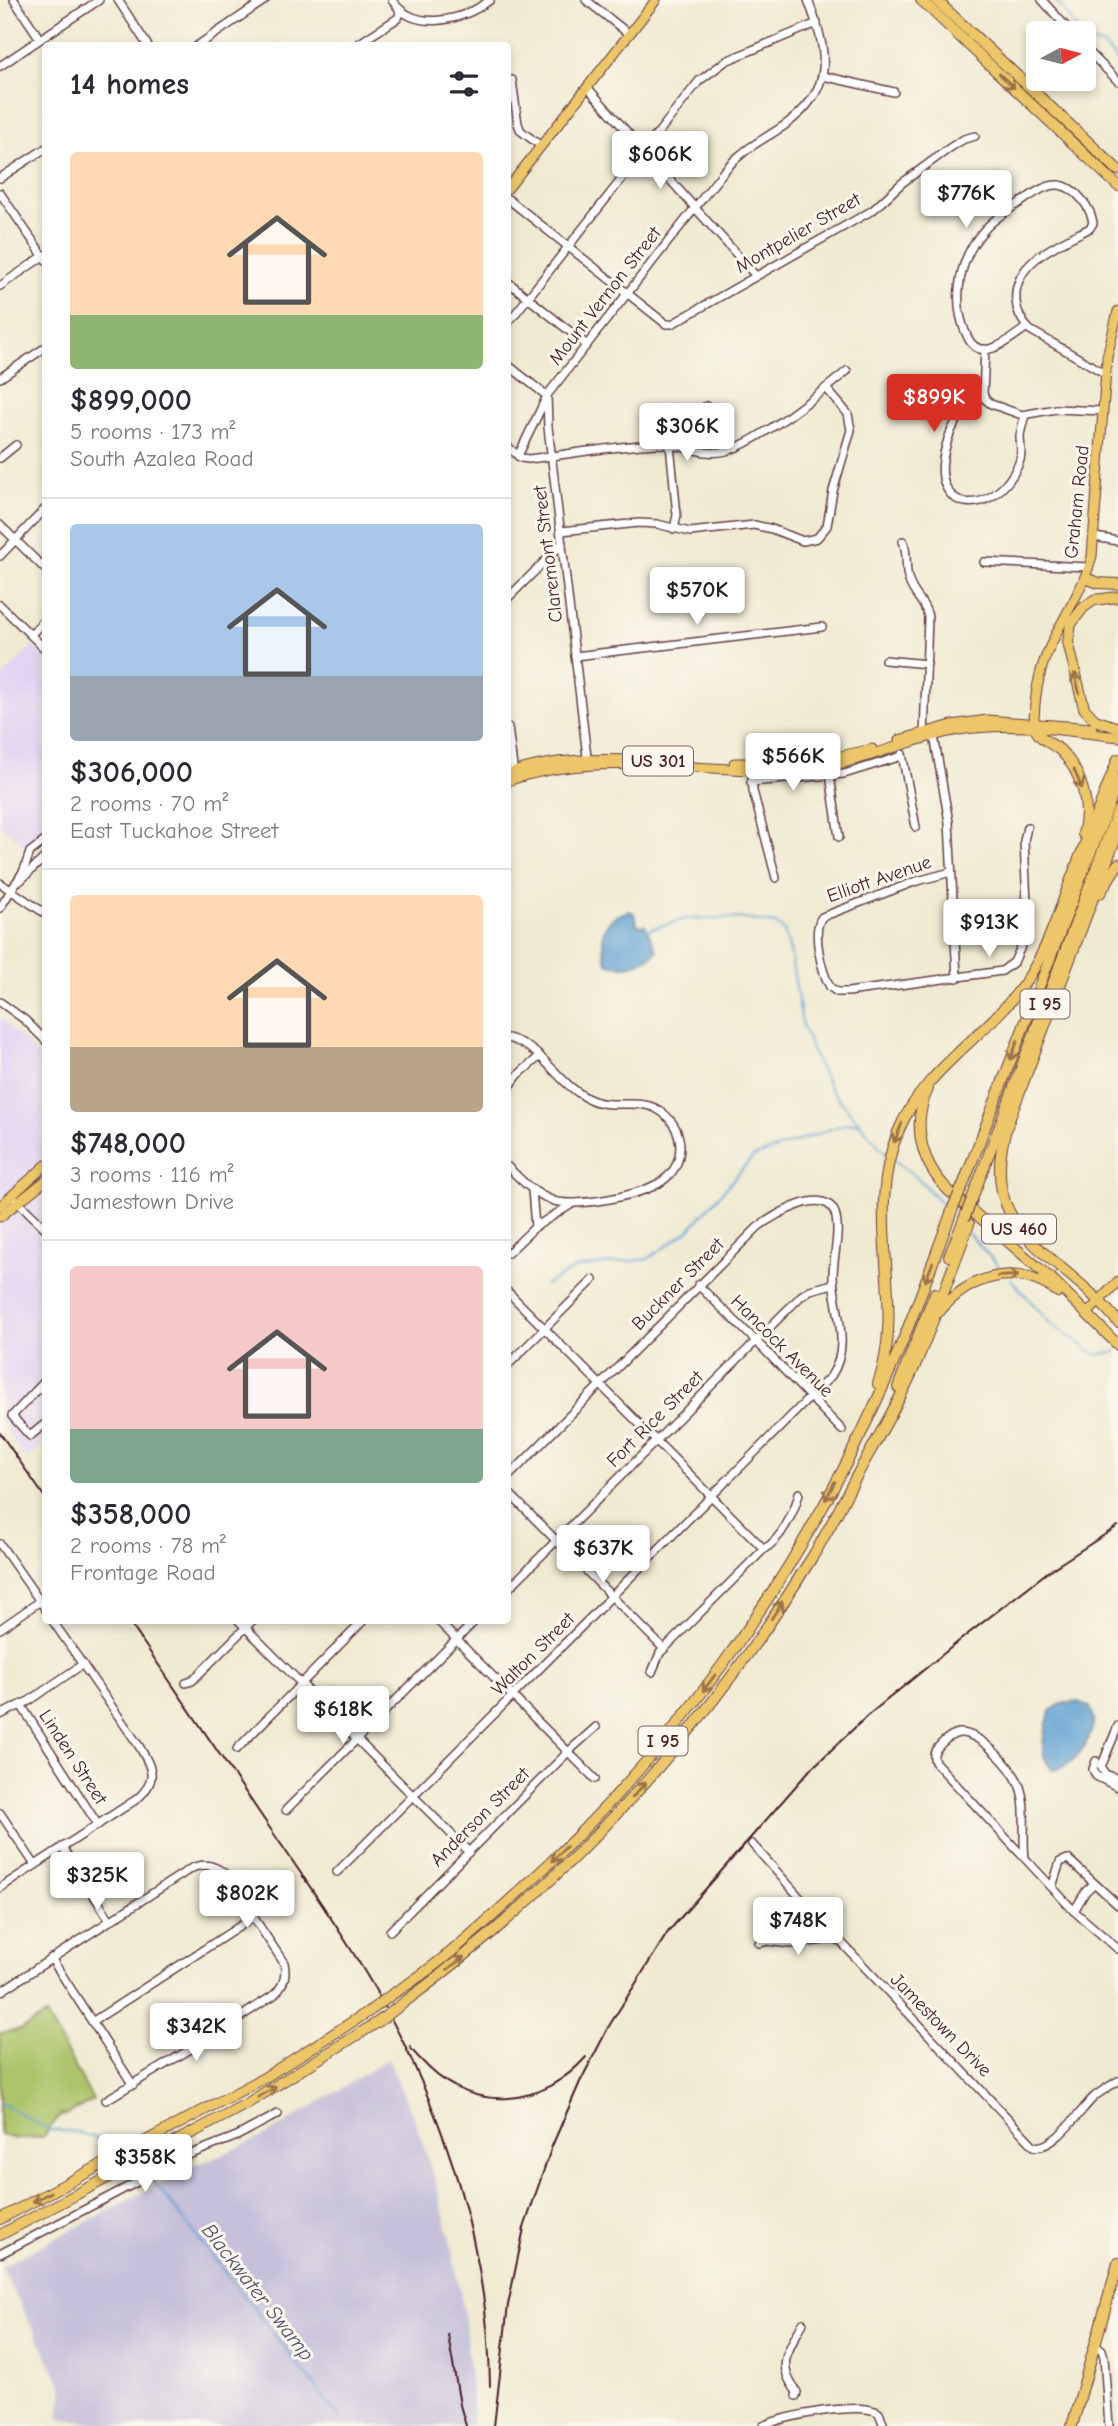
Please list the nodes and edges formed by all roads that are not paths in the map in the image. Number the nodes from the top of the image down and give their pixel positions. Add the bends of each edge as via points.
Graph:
1 (14, 0) edge
2 (99, 0) edge
3 (118, 0) edge
4 (265, 0) edge
5 (392, 0) edge
6 (490, 0) edge
7 (586, 0) edge
8 (656, 0) edge
9 (808, 0) edge
10 (921, 0) edge
11 (936, 0) edge
12 (1042, 0) edge
13 (398, 10) junction
14 (1061, 21) edge
15 (817, 23) junction
16 (629, 34) junction
17 (40, 39) junction
18 (145, 42) edge
19 (203, 42) edge
20 (361, 42) edge
21 (1096, 59) edge
22 (0, 66) edge
23 (823, 76) junction
24 (512, 80) dead end
25 (1118, 81) edge
26 (587, 87) junction
27 (894, 92) dead end
28 (975, 136) dead end
29 (541, 146) junction
30 (42, 151) edge
31 (643, 151) junction
32 (1118, 172) edge
33 (0, 178) edge
34 (511, 184) edge
35 (1118, 186) edge
36 (0, 193) edge
37 (511, 201) edge
38 (695, 208) junction
39 (568, 246) junction
40 (42, 253) edge
41 (42, 259) edge
42 (756, 276) junction
43 (511, 285) edge
44 (0, 286) edge
45 (628, 294) junction
46 (527, 298) junction
47 (1118, 311) edge
48 (511, 319) edge
49 (1027, 327) junction
50 (587, 345) junction
51 (985, 349) junction
52 (42, 350) edge
53 (511, 367) edge
54 (847, 371) dead end
55 (1106, 374) junction
56 (0, 378) edge
57 (826, 388) junction
58 (547, 396) junction
59 (984, 396) junction
60 (706, 406) dead end
61 (1103, 411) junction
62 (1025, 415) junction
63 (661, 444) junction
64 (16, 445) dead end
65 (670, 445) junction
66 (511, 450) edge
67 (518, 456) junction
68 (552, 456) junction
69 (0, 458) edge
70 (42, 512) edge
71 (0, 525) edge
72 (674, 529) junction
73 (561, 531) junction
74 (1095, 537) junction
75 (15, 540) junction
76 (903, 541) dead end
77 (1118, 541) edge
78 (562, 544) junction
79 (0, 556) edge
80 (984, 562) dead end
81 (42, 566) edge
82 (1089, 567) junction
83 (1086, 578) junction
84 (1118, 584) edge
85 (511, 595) edge
86 (1118, 597) edge
87 (0, 605) edge
88 (42, 623) edge
89 (822, 627) dead end
90 (31, 635) junction
91 (42, 646) edge
92 (575, 656) junction
93 (885, 660) dead end
94 (927, 664) junction
95 (1034, 725) junction
96 (1118, 730) edge
97 (929, 734) junction
98 (1118, 737) edge
99 (901, 751) junction
100 (1118, 759) edge
101 (588, 762) junction
102 (830, 768) junction
103 (752, 769) junction
104 (511, 777) edge
105 (1118, 781) edge
106 (751, 782) junction
107 (1118, 810) edge
108 (916, 827) dead end
109 (1027, 827) dead end
110 (1118, 832) edge
111 (839, 837) dead end
112 (42, 843) edge
113 (42, 860) edge
114 (1118, 864) edge
115 (951, 872) junction
116 (776, 878) dead end
117 (1071, 880) junction
118 (0, 883) edge
119 (14, 888) junction
120 (0, 908) edge
121 (42, 911) edge
122 (1088, 911) junction
123 (957, 978) junction
124 (0, 1002) edge
125 (42, 1037) edge
126 (511, 1039) edge
127 (540, 1056) junction
128 (935, 1076) junction
129 (511, 1085) edge
130 (1007, 1127) junction
131 (42, 1170) edge
132 (511, 1170) edge
133 (42, 1183) edge
134 (532, 1190) junction
135 (16, 1199) junction
136 (974, 1202) junction
137 (573, 1204) junction
138 (0, 1206) edge
139 (0, 1217) edge
140 (966, 1222) junction
141 (42, 1224) edge
142 (535, 1227) junction
143 (511, 1250) edge
144 (593, 1280) dead end
145 (1118, 1281) edge
146 (834, 1284) junction
147 (698, 1285) junction
148 (511, 1295) edge
149 (1099, 1301) junction
150 (1084, 1310) junction
151 (932, 1321) junction
152 (1118, 1322) edge
153 (544, 1329) junction
154 (756, 1341) junction
155 (1118, 1345) edge
156 (511, 1362) edge
157 (42, 1384) edge
158 (600, 1385) junction
159 (811, 1397) junction
160 (42, 1426) edge
161 (842, 1430) dead end
162 (862, 1431) junction
163 (656, 1440) junction
164 (862, 1467) junction
165 (511, 1474) edge
166 (799, 1493) dead end
167 (511, 1495) edge
168 (712, 1496) junction
169 (556, 1541) junction
170 (0, 1544) edge
171 (764, 1549) junction
172 (511, 1586) edge
173 (612, 1596) junction
174 (39, 1602) junction
175 (42, 1605) edge
176 (55, 1624) edge
177 (241, 1624) edge
178 (249, 1624) edge
179 (360, 1624) edge
180 (441, 1624) edge
181 (471, 1624) edge
182 (245, 1628) junction
183 (0, 1629) edge
184 (457, 1640) junction
185 (664, 1649) junction
186 (83, 1664) junction
187 (652, 1672) dead end
188 (186, 1683) dead end
189 (301, 1684) junction
190 (513, 1695) junction
191 (22, 1705) junction
192 (0, 1715) edge
193 (1118, 1726) edge
194 (596, 1727) dead end
195 (1116, 1736) edge
196 (357, 1740) junction
197 (237, 1749) dead end
198 (569, 1751) junction
199 (1096, 1760) dead end
200 (595, 1779) dead end
201 (1118, 1779) edge
202 (1118, 1787) edge
203 (412, 1796) junction
204 (286, 1810) dead end
205 (0, 1813) edge
206 (98, 1825) junction
207 (752, 1844) dead end
208 (62, 1847) junction
209 (468, 1852) junction
210 (1026, 1858) junction
211 (35, 1865) junction
212 (337, 1872) dead end
213 (1094, 1884) junction
214 (1052, 1887) junction
215 (0, 1888) edge
216 (1118, 1905) edge
217 (1074, 1912) junction
218 (254, 1917) junction
219 (110, 1920) junction
220 (390, 1931) dead end
221 (833, 1939) junction
222 (759, 1943) dead end
223 (1118, 1950) edge
224 (51, 1958) junction
225 (0, 1992) edge
226 (92, 2022) junction
227 (1118, 2081) edge
228 (133, 2085) junction
229 (106, 2100) dead end
230 (278, 2115) dead end
231 (0, 2219) edge
232 (0, 2235) edge
233 (0, 2254) edge
234 (1118, 2263) edge
235 (803, 2323) dead end
236 (1095, 2344) junction
237 (796, 2396) dead end
238 (763, 2426) edge
239 (884, 2426) edge
240 (1072, 2426) edge
241 (1109, 2426) edge

1 - 17 street
2 - 17 street
3 - 18 street
4 - 19 street
5 - 13 street
6 - 13 street via 448,19 412,19
7 - 16 street
8 - 16 main road
9 - 15 street, Mount Vernon Street
10 -> 35 highway
11 - 32 highway
12 - 14 street
13 - 20 street via 398,18
15 - 23 street, Mount Vernon Street via 824,48
15 - 31 street via 715,68 691,90
16 - 26 main road
17 - 22 street
21 - 25 street
23 - 27 street
23 - 38 street, Mount Vernon Street via 806,108 740,153
24 - 29 street via 521,131
26 - 29 main road
26 - 31 street
28 - 42 street, Montpelier Street via 951,147 873,210
29 - 34 main road
30 - 33 street
31 - 38 street
31 - 39 street
36 - 40 street
37 - 39 street
38 - 42 street
38 - 45 street, Mount Vernon Street
39 - 45 street
39 - 46 street
41 - 44 street
42 - 45 street, Montpelier Street via 674,324 666,324
43 - 46 street
45 - 50 street, Mount Vernon Street
46 - 48 street
46 - 50 street
47 - 55 main road, Graham Road
49 - 51 street via 1000,346
49 - 51 street via 1016,303 1021,276 1035,259 1092,226 1086,206 1073,191 1058,185 1040,190 1004,213 981,233 966,259 960,277 961,315 968,338
49 - 55 street
50 - 58 street, Mount Vernon Street
51 - 59 street
52 - 56 street
53 - 58 street
54 - 57 street
55 - 61 main road, Graham Road
57 - 65 street via 735,448 713,453
57 - 72 street via 848,414 851,430 821,535 803,541 762,526 698,532
58 - 67 street, Mount Vernon Street
58 - 68 street, Claremont Street
59 - 62 street via 991,404
59 - 62 street via 961,413 949,434 942,480 958,499 976,503 999,492 1020,459
60 - 63 street
61 - 62 street via 1056,409
61 - 74 main road, Graham Road
63 - 65 street
63 - 68 street
64 - 69 street
65 - 72 street via 677,515
66 - 67 street
67 - 68 street
68 - 73 street, Claremont Street
70 - 75 street
71 - 75 street
72 - 73 street via 639,523
73 - 78 street, Claremont Street
74 - 77 street
74 - 82 main road, Graham Road
75 - 79 street
75 - 81 street
76 - 94 street via 909,582 927,611
78 - 85 street
78 - 92 street, Claremont Street
80 - 82 street
82 - 83 main road, Graham Road
83 - 84 highway
83 - 95 main road, Graham Road via 1044,659
96 -> 86 highway via 1094,720 1084,708 1068,642 1071,624 1083,608 1094,600
87 - 90 street
88 - 90 street
89 - 92 street
90 - 91 street
92 - 101 street, Claremont Street
93 - 94 street
94 - 97 street
95 - 96 main road, US 301
95 - 97 main road, US 301
95 - 98 main road, US 301
95 -> 117 highway via 1038,735 1066,757 1084,793 1086,825
97 - 99 main road, US 301
97 - 102 main road, US 301
97 - 115 street via 948,813
99 - 102 main road, US 301
99 - 108 street
100 - 117 highway, US 460
101 - 102 main road, US 301
101 - 103 main road, US 301
101 - 104 main road, US 301 via 545,764
102 - 103 main road, US 301
102 - 106 street
102 - 111 street
103 - 106 street
105 -> 162 highway, I 95, bridge via 896,1356
106 - 116 street
107 - 136 highway, I 95
109 - 123 street via 1028,925 1020,950 1002,971
110 - 122 highway, US 460
112 - 119 street via 30,852
113 - 119 street
114 - 122 highway
115 - 123 street
115 - 123 street, Elliott Avenue via 826,914 819,920 817,935 826,979 842,993
117 - 128 highway, US 460 via 1048,941 1027,980
118 - 119 street
119 - 120 street
119 - 121 street
122 - 130 highway, US 460
124 - 125 street
126 - 127 street
127 - 129 street
127 - 137 street via 586,1098 610,1105 654,1107 678,1132 677,1164 666,1179 654,1186
128 - 150 highway, US 460 via 920,1121 930,1169
128 -> 162 highway via 903,1121 886,1171 882,1207 887,1343
130 - 136 highway
130 - 149 highway, US 460 via 999,1166 1006,1209 1024,1234
131 - 135 main road
132 - 134 street
133 - 135 main road
134 - 137 street
134 - 142 street
135 - 138 main road
135 - 139 main road
135 - 141 street
136 - 140 highway
137 - 142 street
140 - 151 highway
140 - 164 highway, I 95
142 - 143 street
144 - 153 street
145 - 149 main road
146 - 147 street, Buckner Street via 836,1216 828,1204 817,1200 765,1222
146 - 154 street, Fort Rice Street via 805,1293
146 - 159 street, Walton Street via 841,1355 831,1376
147 - 154 street, Hancock Avenue
147 - 158 street, Buckner Street
148 - 153 street
149 - 150 main road
149 - 152 highway, US 460
151 -> 150 highway via 960,1291 999,1276 1035,1279
150 - 155 highway, US 460
151 - 164 highway via 906,1384
153 - 156 street
153 - 158 street
154 - 159 street, Hancock Avenue
154 - 163 street, Fort Rice Street
157 - 160 street via 12,1416 30,1436
158 - 163 street
158 - 165 street, Buckner Street
159 - 161 street, Hancock Avenue
159 - 168 street, Walton Street
162 -> 231 highway, I 95, bridge via 779,1583 721,1667 660,1746 533,1880 371,2010 264,2078
163 - 168 street
163 - 169 street, Fort Rice Street
232 -> 164 highway, I 95, bridge via 248,2103 378,2022 468,1954 557,1875 618,1814 714,1700 812,1558
166 - 171 street via 774,1541
167 - 169 street
168 - 171 street
168 - 173 street, Walton Street
169 - 172 street, Fort Rice Street
169 - 173 street
170 - 174 street
171 - 185 street
173 - 185 street
173 - 190 street, Walton Street
174 - 175 street
174 - 183 street
176 - 186 street
177 - 182 street
178 - 182 street
179 - 189 street
180 - 184 street
181 - 184 street
182 - 188 street
182 - 189 street
184 - 190 street
184 - 196 street
185 - 187 street
186 - 191 street
186 - 206 street via 150,1763 152,1776 148,1789 137,1799
189 - 196 street
189 - 197 street
190 - 198 street
190 - 203 street, Walton Street
191 - 192 street
191 - 206 street, Linden Street
193 - 195 street
194 - 198 street, Anderson Street
195 - 201 street via 1101,1770
196 - 203 street
196 - 204 street
198 - 200 street
198 - 209 street, Anderson Street
199 - 202 street via 1096,1776
203 - 209 street
203 - 212 street, Walton Street
205 - 211 street
206 - 208 street
207 - 221 street, Jamestown Drive
208 - 211 street
208 - 219 street
209 - 220 street, Anderson Street
210 - 210 street via 934,1762 935,1750 953,1735 979,1740 1016,1777 1023,1797
210 - 214 street
211 - 215 street
213 - 214 street via 1065,1859
213 - 216 street
213 - 217 street
214 - 217 street
217 - 223 street
218 - 219 street via 224,1873 205,1865 190,1869
218 - 226 street
218 - 228 street via 284,1963 282,1986
219 - 224 street
221 - 222 street
221 - 227 street, Jamestown Drive via 841,1942 1034,2146 1045,2145 1066,2129 1096,2095
224 - 225 street
224 - 226 street
226 - 228 street
228 - 229 street
230 - 233 street via 158,2171
234 - 236 highway
235 - 237 street via 784,2363
236 - 240 highway
236 - 241 street via 1104,2357
238 - 239 street via 788,2416 864,2407 879,2413

